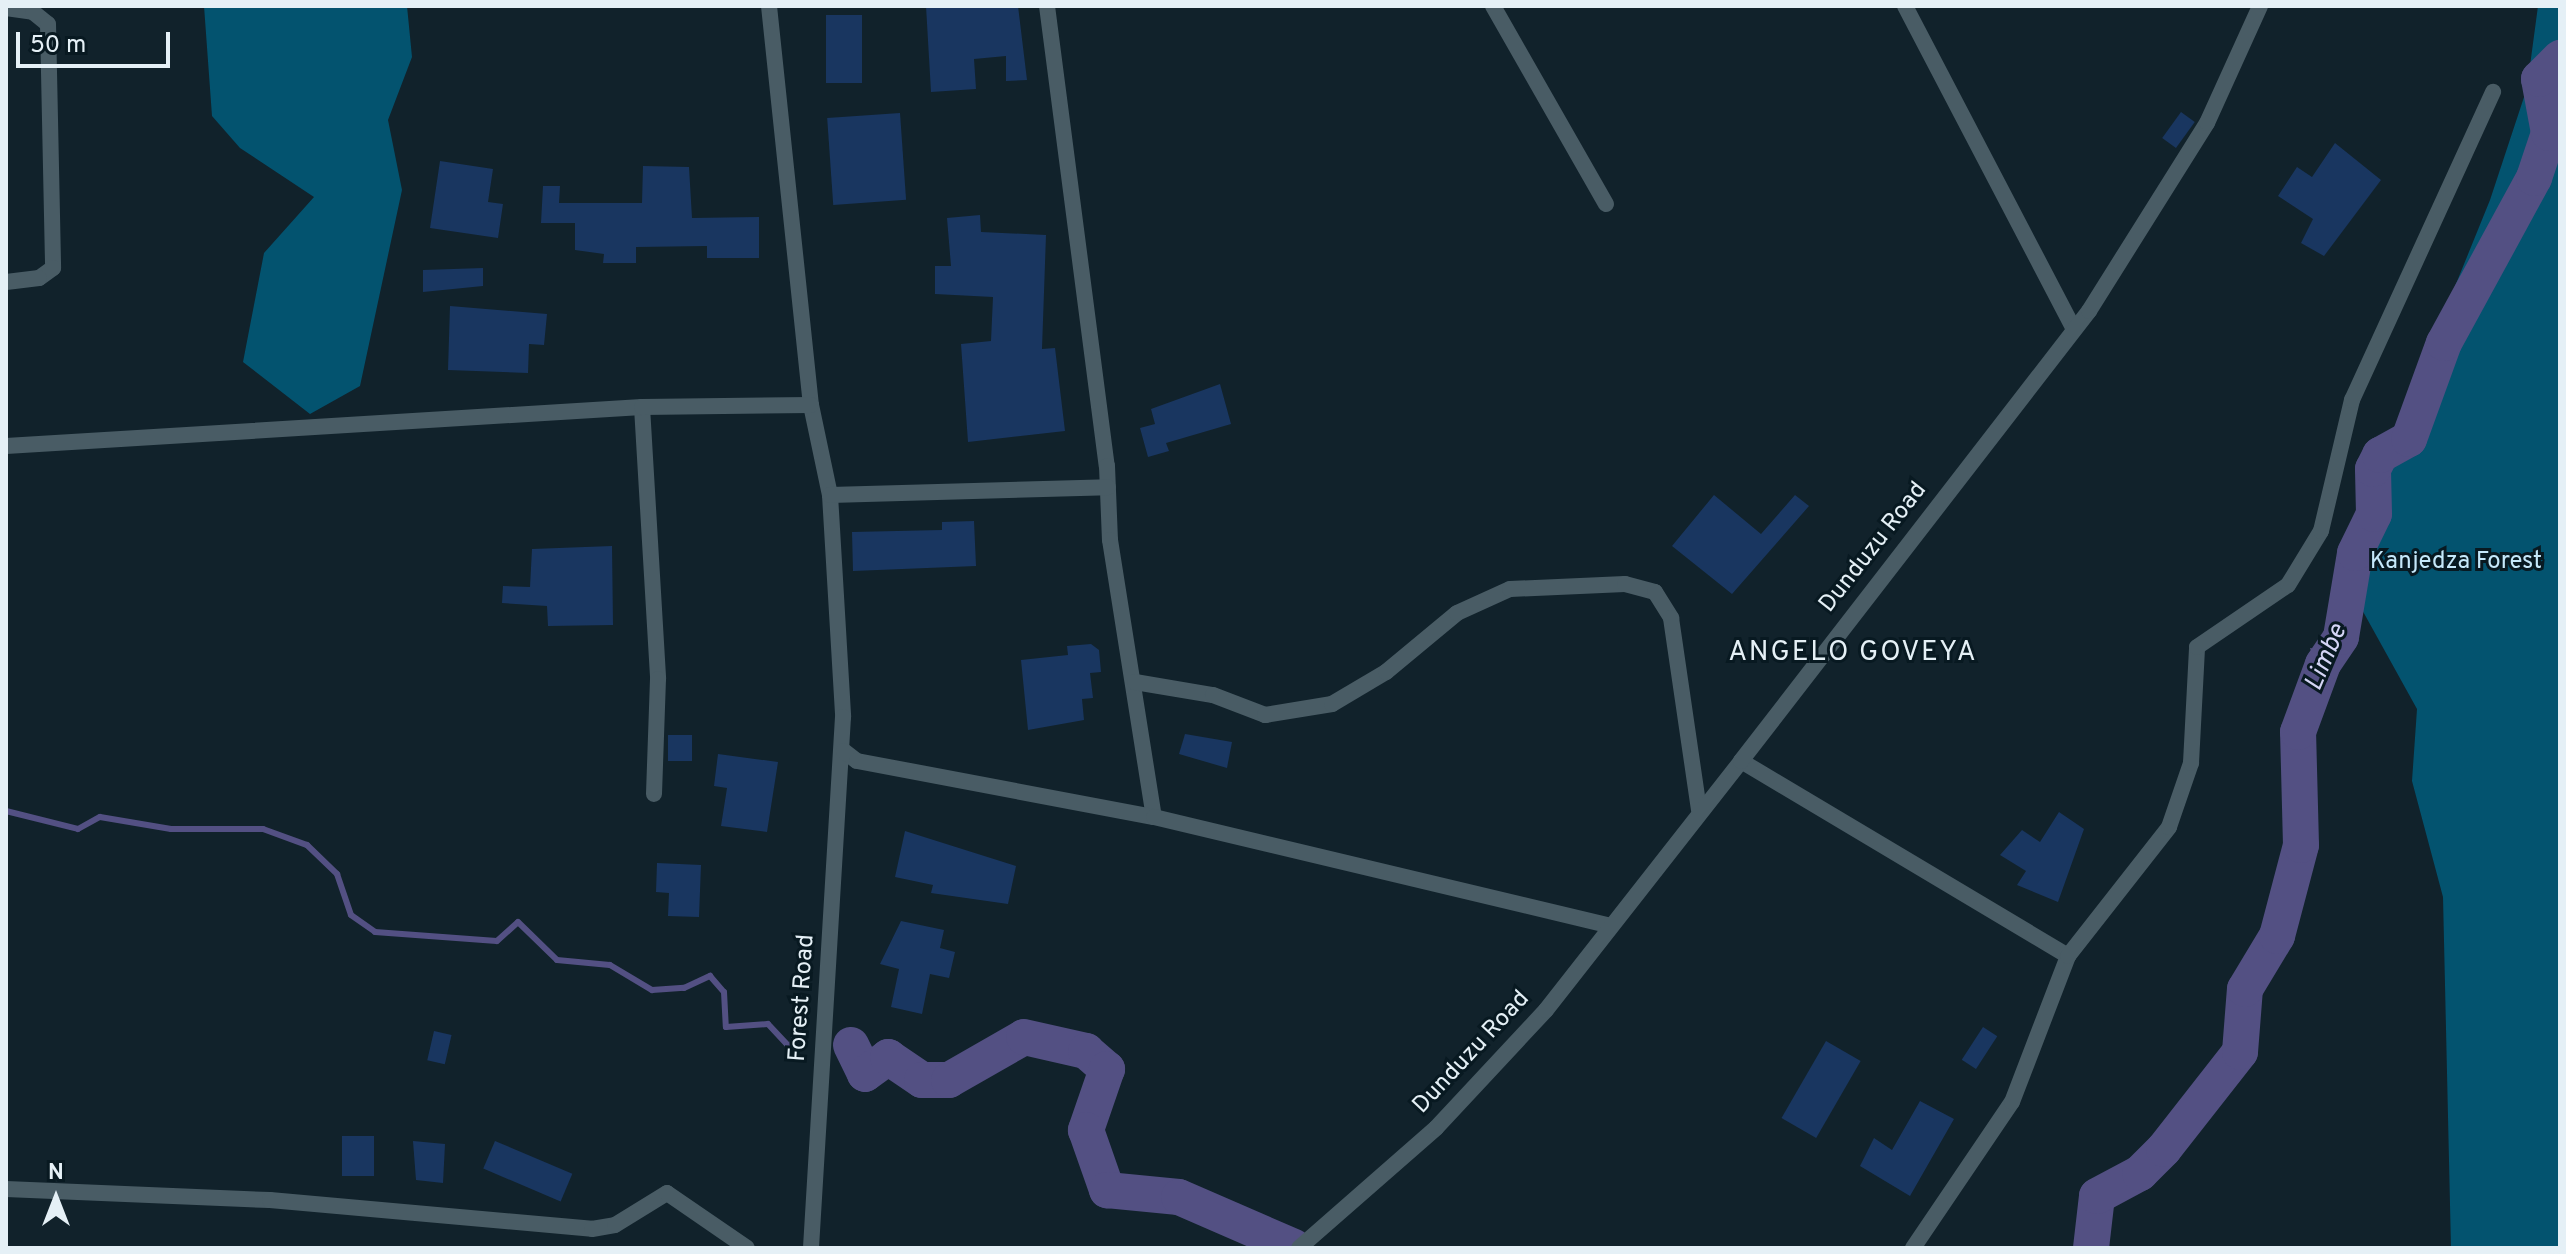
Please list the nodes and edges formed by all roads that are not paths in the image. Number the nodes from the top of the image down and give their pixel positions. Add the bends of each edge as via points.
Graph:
1 (769, 6) edge
2 (1047, 6) edge
3 (1493, 6) edge
4 (1905, 6) edge
5 (2260, 6) edge
6 (6, 8) edge
7 (2493, 92) dead end
8 (1606, 204) dead end
9 (6, 282) edge
10 (2073, 328) junction
11 (811, 405) junction
12 (642, 407) junction
13 (6, 446) edge
14 (1108, 487) junction
15 (830, 495) junction
16 (1135, 682) junction
17 (844, 751) junction
18 (1741, 761) junction
19 (654, 794) dead end
20 (1699, 810) junction
21 (1154, 817) junction
22 (1610, 926) junction
23 (2068, 956) junction
24 (6, 1189) edge
25 (747, 1248) edge
26 (811, 1248) edge
27 (1299, 1248) edge
28 (1913, 1248) edge

1 - 11 street, Forest Road
2 - 14 street
3 - 8 street
4 - 10 street
5 - 10 street, Dunduzu Road via 2207,123
6 - 9 street via 33,12 48,24 53,268 39,278
7 - 23 street via 2352,400 2321,531 2288,585 2197,647 2191,763 2169,827
10 - 18 street, Dunduzu Road
11 - 12 street
11 - 15 street, Forest Road
12 - 13 street
12 - 19 street via 658,679
14 - 15 street
14 - 16 street
15 - 17 street, Forest Road
16 - 20 street via 1213,695 1265,715 1332,704 1386,672 1457,613 1510,589 1625,584 1655,592 1671,618
16 - 21 street
17 - 21 street via 857,761
17 - 26 street, Forest Road
18 - 20 street, Dunduzu Road
18 - 23 street
20 - 22 street, Dunduzu Road
21 - 22 street
22 - 27 street, Dunduzu Road via 1546,1010 1436,1128
23 - 28 street via 2012,1102
24 - 25 street via 270,1200 592,1229 615,1225 667,1193

